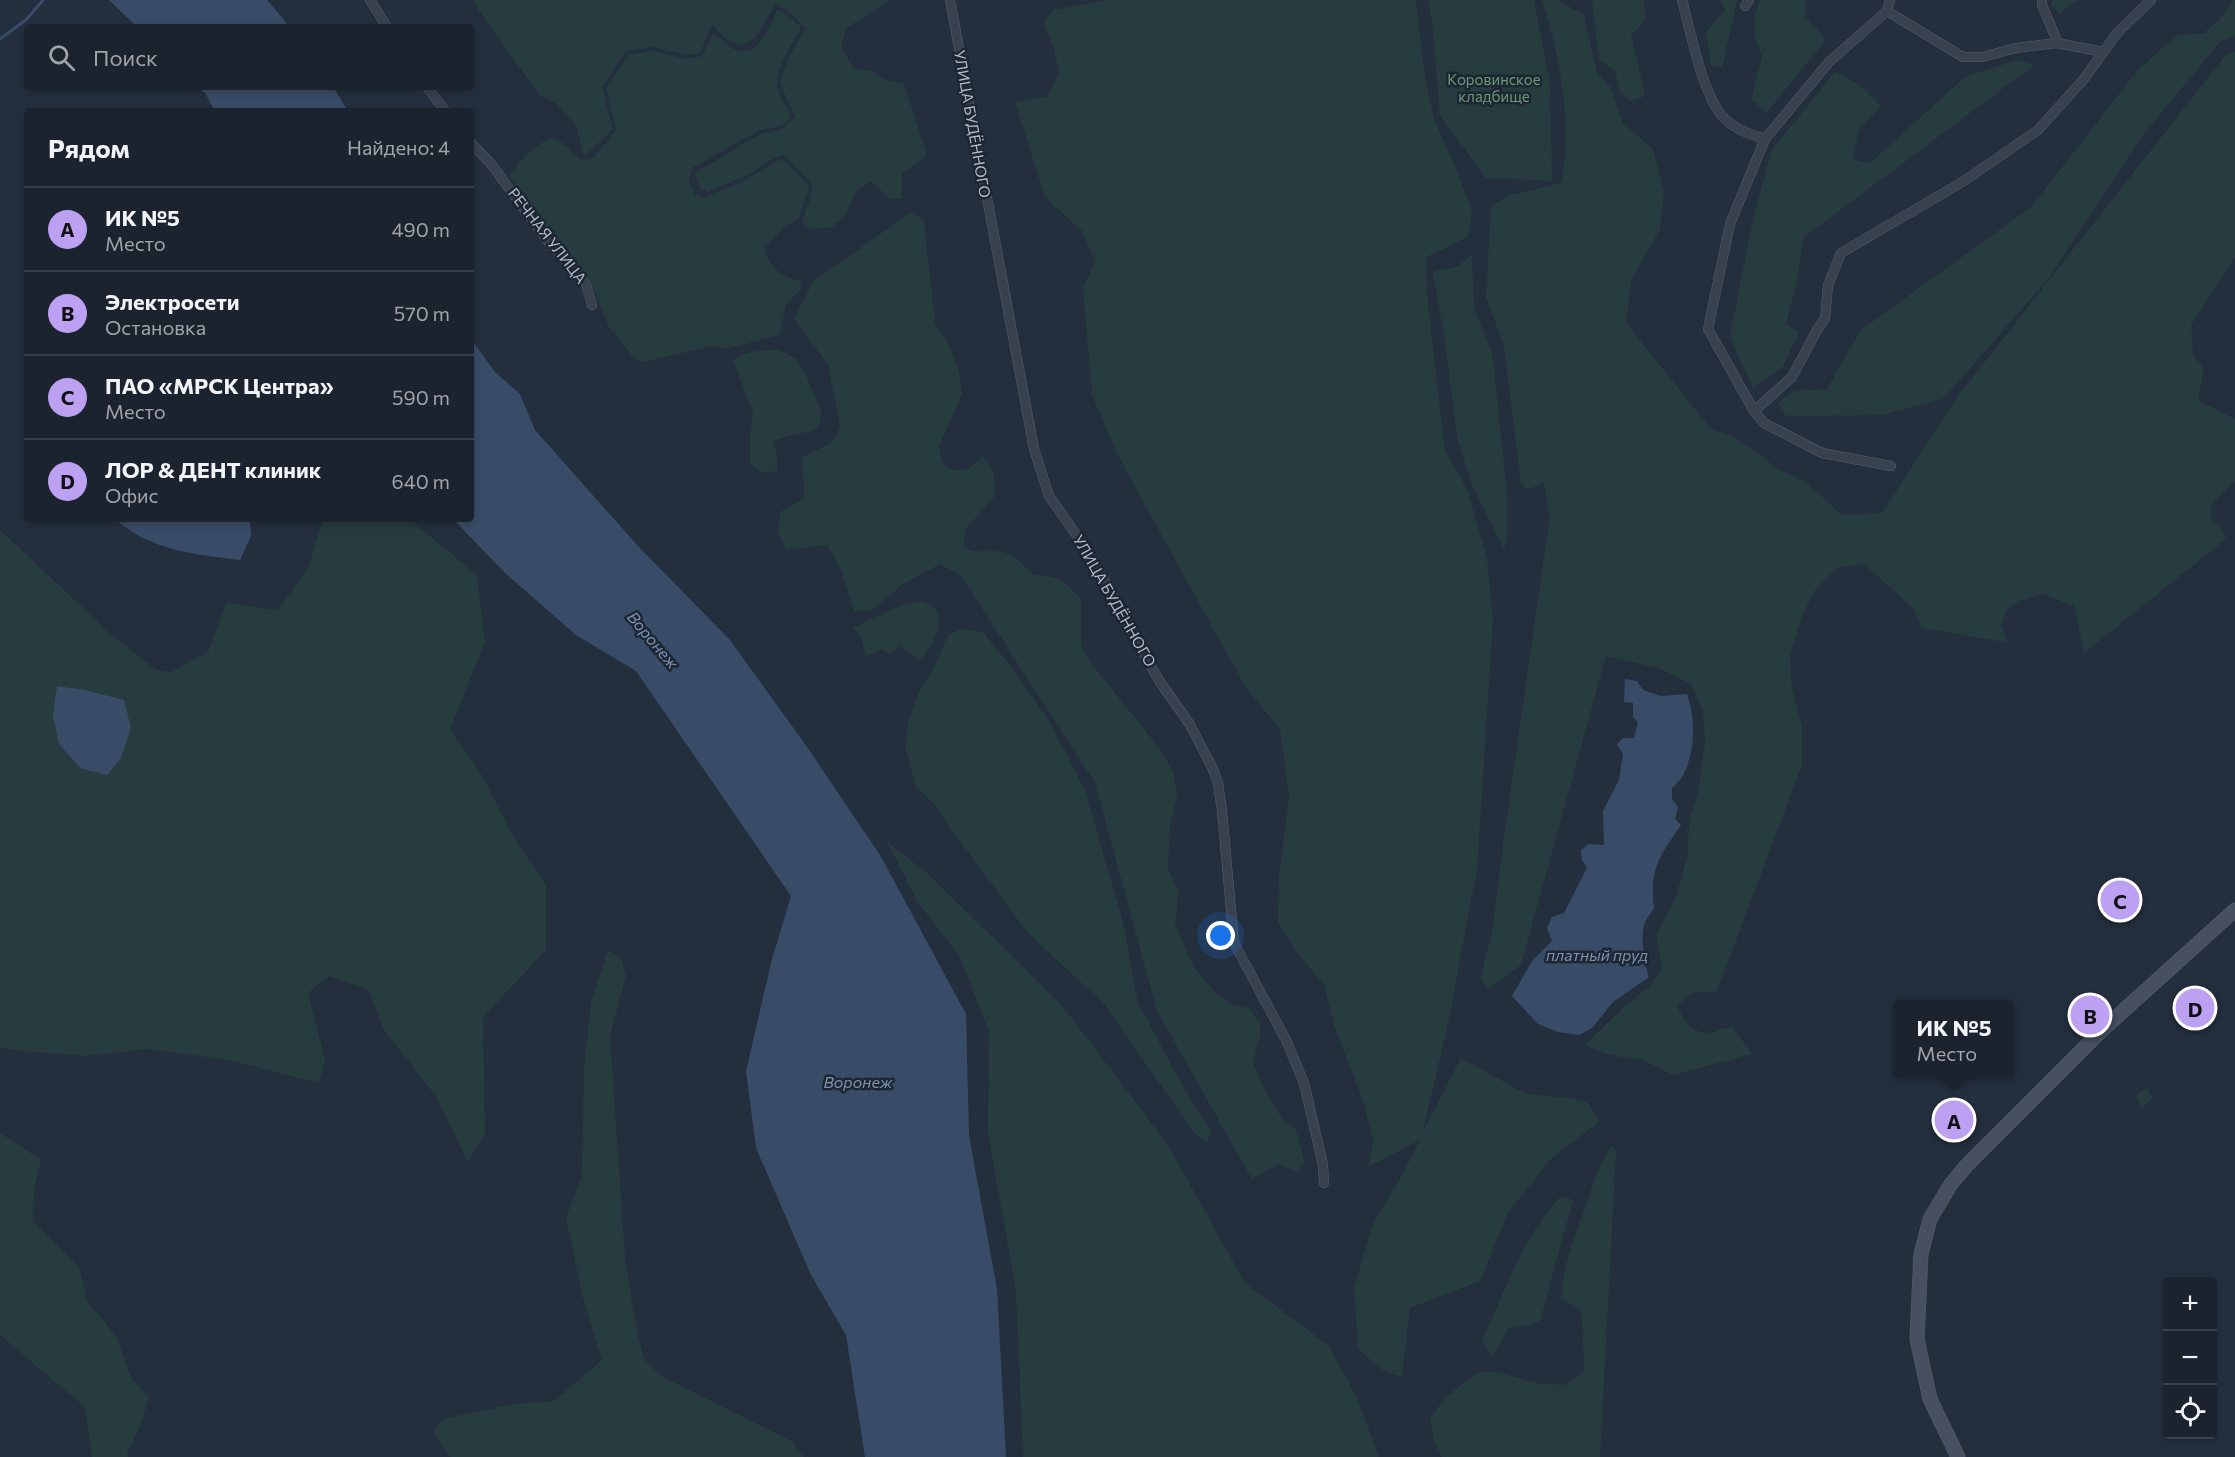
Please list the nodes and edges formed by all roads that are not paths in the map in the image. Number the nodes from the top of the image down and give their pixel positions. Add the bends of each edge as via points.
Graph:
1 (370, 0) edge
2 (950, 0) edge
3 (1682, 0) edge
4 (1890, 0) edge
5 (2042, 0) edge
6 (2151, 0) edge
7 (1887, 11) junction
8 (385, 24) edge
9 (2058, 43) junction
10 (2103, 52) junction
11 (429, 90) edge
12 (443, 108) edge
13 (1765, 139) junction
14 (474, 145) edge
15 (592, 305) dead end
16 (1754, 411) junction
17 (1891, 466) dead end
18 (2235, 910) edge
19 (1324, 1183) dead end
20 (1958, 1457) edge

1 - 8 street
2 - 19 street, УЛИЦА БУДЁННОГО via 1041,473 1050,496 1095,563 1212,767 1222,811 1234,943 1286,1040 1304,1083
3 - 13 street via 1704,82 1722,116 1741,131
4 - 7 street
5 - 9 street
6 - 10 street
7 - 9 street via 1963,57
7 - 13 street via 1829,62
9 - 10 street
10 - 16 street via 2038,130 1964,181 1841,253 1828,285 1825,319 1792,377
11 - 12 street
13 - 16 street via 1731,224 1708,329
14 - 15 street, РЕЧНАЯ УЛИЦА via 586,284
16 - 17 street via 1764,423 1822,453
18 - 20 main road via 2102,1030 1967,1165 1930,1219 1921,1254 1917,1339 1930,1399

